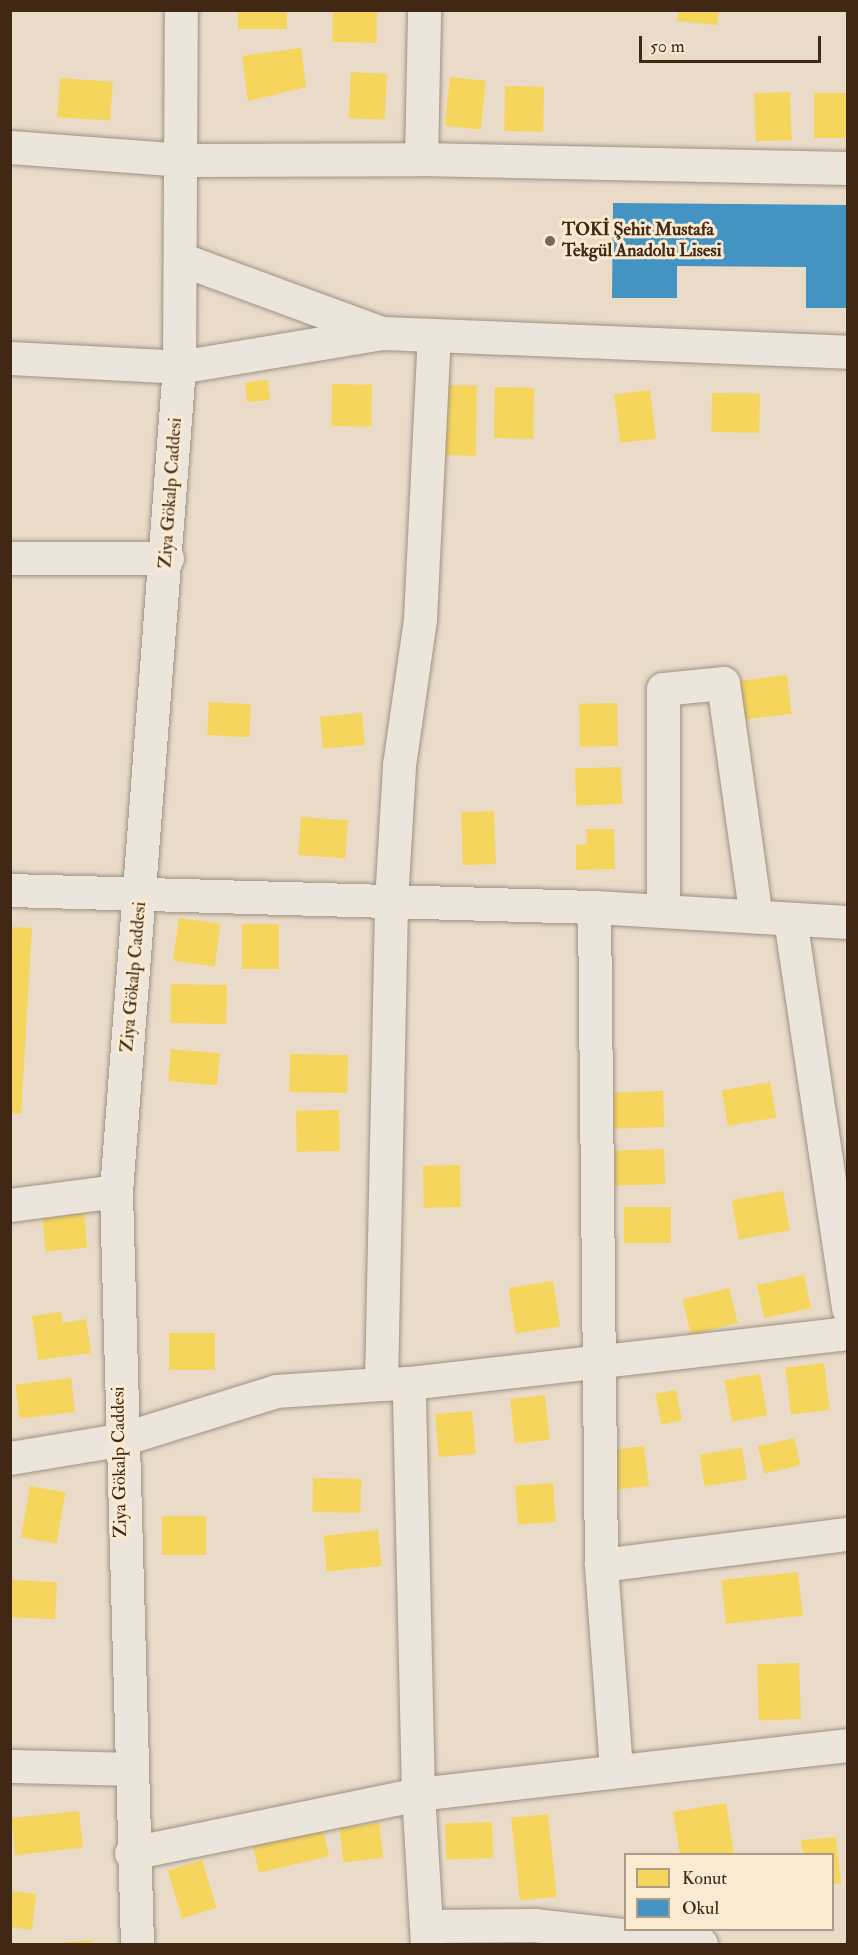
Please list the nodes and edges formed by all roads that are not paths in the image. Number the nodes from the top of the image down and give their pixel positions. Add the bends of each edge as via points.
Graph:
1 (182, 10) edge
2 (424, 10) edge
3 (10, 147) edge
4 (421, 159) junction
5 (184, 160) junction
6 (848, 168) edge
7 (183, 260) junction
8 (383, 333) junction
9 (434, 335) junction
10 (848, 352) edge
11 (10, 358) edge
12 (179, 366) junction
13 (10, 558) edge
14 (167, 558) junction
15 (10, 890) edge
16 (142, 891) junction
17 (391, 901) junction
18 (594, 907) junction
19 (663, 911) junction
20 (756, 917) junction
21 (790, 919) junction
22 (848, 922) edge
23 (116, 1191) junction
24 (10, 1205) edge
25 (848, 1309) edge
26 (848, 1333) edge
27 (603, 1360) junction
28 (395, 1383) junction
29 (119, 1440) junction
30 (10, 1458) edge
31 (848, 1534) edge
32 (602, 1565) junction
33 (848, 1745) edge
34 (10, 1766) edge
35 (129, 1769) junction
36 (616, 1770) junction
37 (418, 1794) junction
38 (131, 1853) junction
39 (427, 1935) edge
40 (137, 1944) edge
41 (700, 1944) edge

1 - 5 street, Ziya Gökalp Caddesi
2 - 4 street
3 - 5 street
4 - 5 street
4 - 6 street
5 - 7 street, Ziya Gökalp Caddesi
7 - 8 street
7 - 12 street, Ziya Gökalp Caddesi
8 - 9 street
8 - 12 street
9 - 10 street
9 - 17 street via 420,619 399,765
11 - 12 street
12 - 14 street, Ziya Gökalp Caddesi
13 - 14 street
14 - 16 street, Ziya Gökalp Caddesi
15 - 16 street
16 - 17 street
16 - 23 street, Ziya Gökalp Caddesi
17 - 18 street
17 - 28 street
18 - 19 street
18 - 27 street
19 - 20 street
19 - 20 street via 663,689 723,683
20 - 21 street
21 - 22 street
21 - 25 street
23 - 24 street
23 - 29 street, Ziya Gökalp Caddesi
26 - 27 street via 742,1349
27 - 28 street
27 - 32 street
28 - 29 street via 276,1391
28 - 37 street
29 - 30 street
29 - 35 street, Ziya Gökalp Caddesi
31 - 32 street
32 - 36 street
33 - 36 street
34 - 35 street
35 - 38 street, Ziya Gökalp Caddesi
36 - 37 street
37 - 38 street
37 - 39 street
38 - 40 street, Ziya Gökalp Caddesi
39 - 41 street via 534,1925

